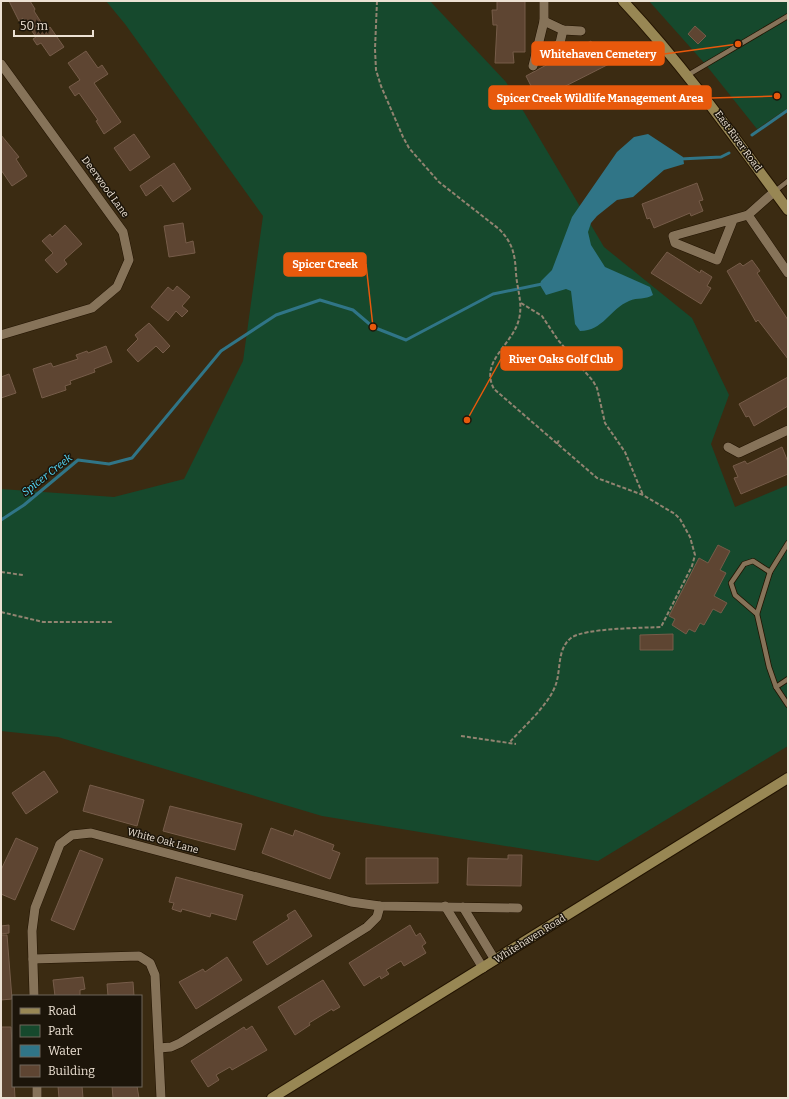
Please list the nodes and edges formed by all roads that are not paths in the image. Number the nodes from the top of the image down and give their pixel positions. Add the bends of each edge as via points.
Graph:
1 (544, 1) edge
2 (623, 1) edge
3 (788, 16) edge
4 (544, 21) junction
5 (563, 30) junction
6 (580, 31) dead end
7 (538, 49) junction
8 (1, 64) edge
9 (533, 66) dead end
10 (688, 75) junction
11 (788, 181) edge
12 (774, 192) junction
13 (788, 210) edge
14 (748, 215) junction
15 (733, 220) junction
16 (788, 273) edge
17 (1, 335) edge
18 (788, 430) edge
19 (728, 448) dead end
20 (788, 543) edge
21 (770, 572) junction
22 (757, 614) junction
23 (788, 679) edge
24 (776, 687) junction
25 (788, 705) edge
26 (788, 778) edge
27 (380, 906) junction
28 (445, 906) junction
29 (463, 907) junction
30 (518, 908) dead end
31 (33, 960) junction
32 (495, 960) junction
33 (483, 968) junction
34 (34, 995) edge
35 (160, 1048) junction
36 (37, 1087) edge
37 (37, 1098) edge
38 (161, 1098) edge
39 (272, 1098) edge

1 - 4 street
2 - 10 street, East River Road
3 - 10 lane
4 - 5 street
4 - 7 street
5 - 6 street
5 - 7 street via 560,43 549,52
7 - 9 street
8 - 17 street, Deerwood Lane via 123,232 129,260 117,287 92,308
10 - 12 street, East River Road
11 - 12 lane
12 - 13 street, East River Road
12 - 14 street
14 - 15 street
14 - 16 street
15 - 15 street via 717,260 675,243 674,236
18 - 19 street via 739,453
20 - 21 lane
21 - 22 lane
21 - 22 lane via 753,561 744,564 731,583 735,595
22 - 24 lane
23 - 24 lane
24 - 25 lane
26 - 32 street, Whitehaven Road
27 - 28 street, White Oak Lane
27 - 31 street, White Oak Lane via 351,902 91,833 77,833 64,840 57,850 35,908 32,931
27 - 35 street via 377,918 367,927 180,1043
28 - 29 street, White Oak Lane
28 - 33 street
29 - 30 street, White Oak Lane
29 - 32 street
31 - 34 street, White Oak Lane
31 - 35 street via 139,956 147,960 155,975
32 - 33 street, Whitehaven Road
33 - 39 street, Whitehaven Road
35 - 38 street
36 - 37 street

